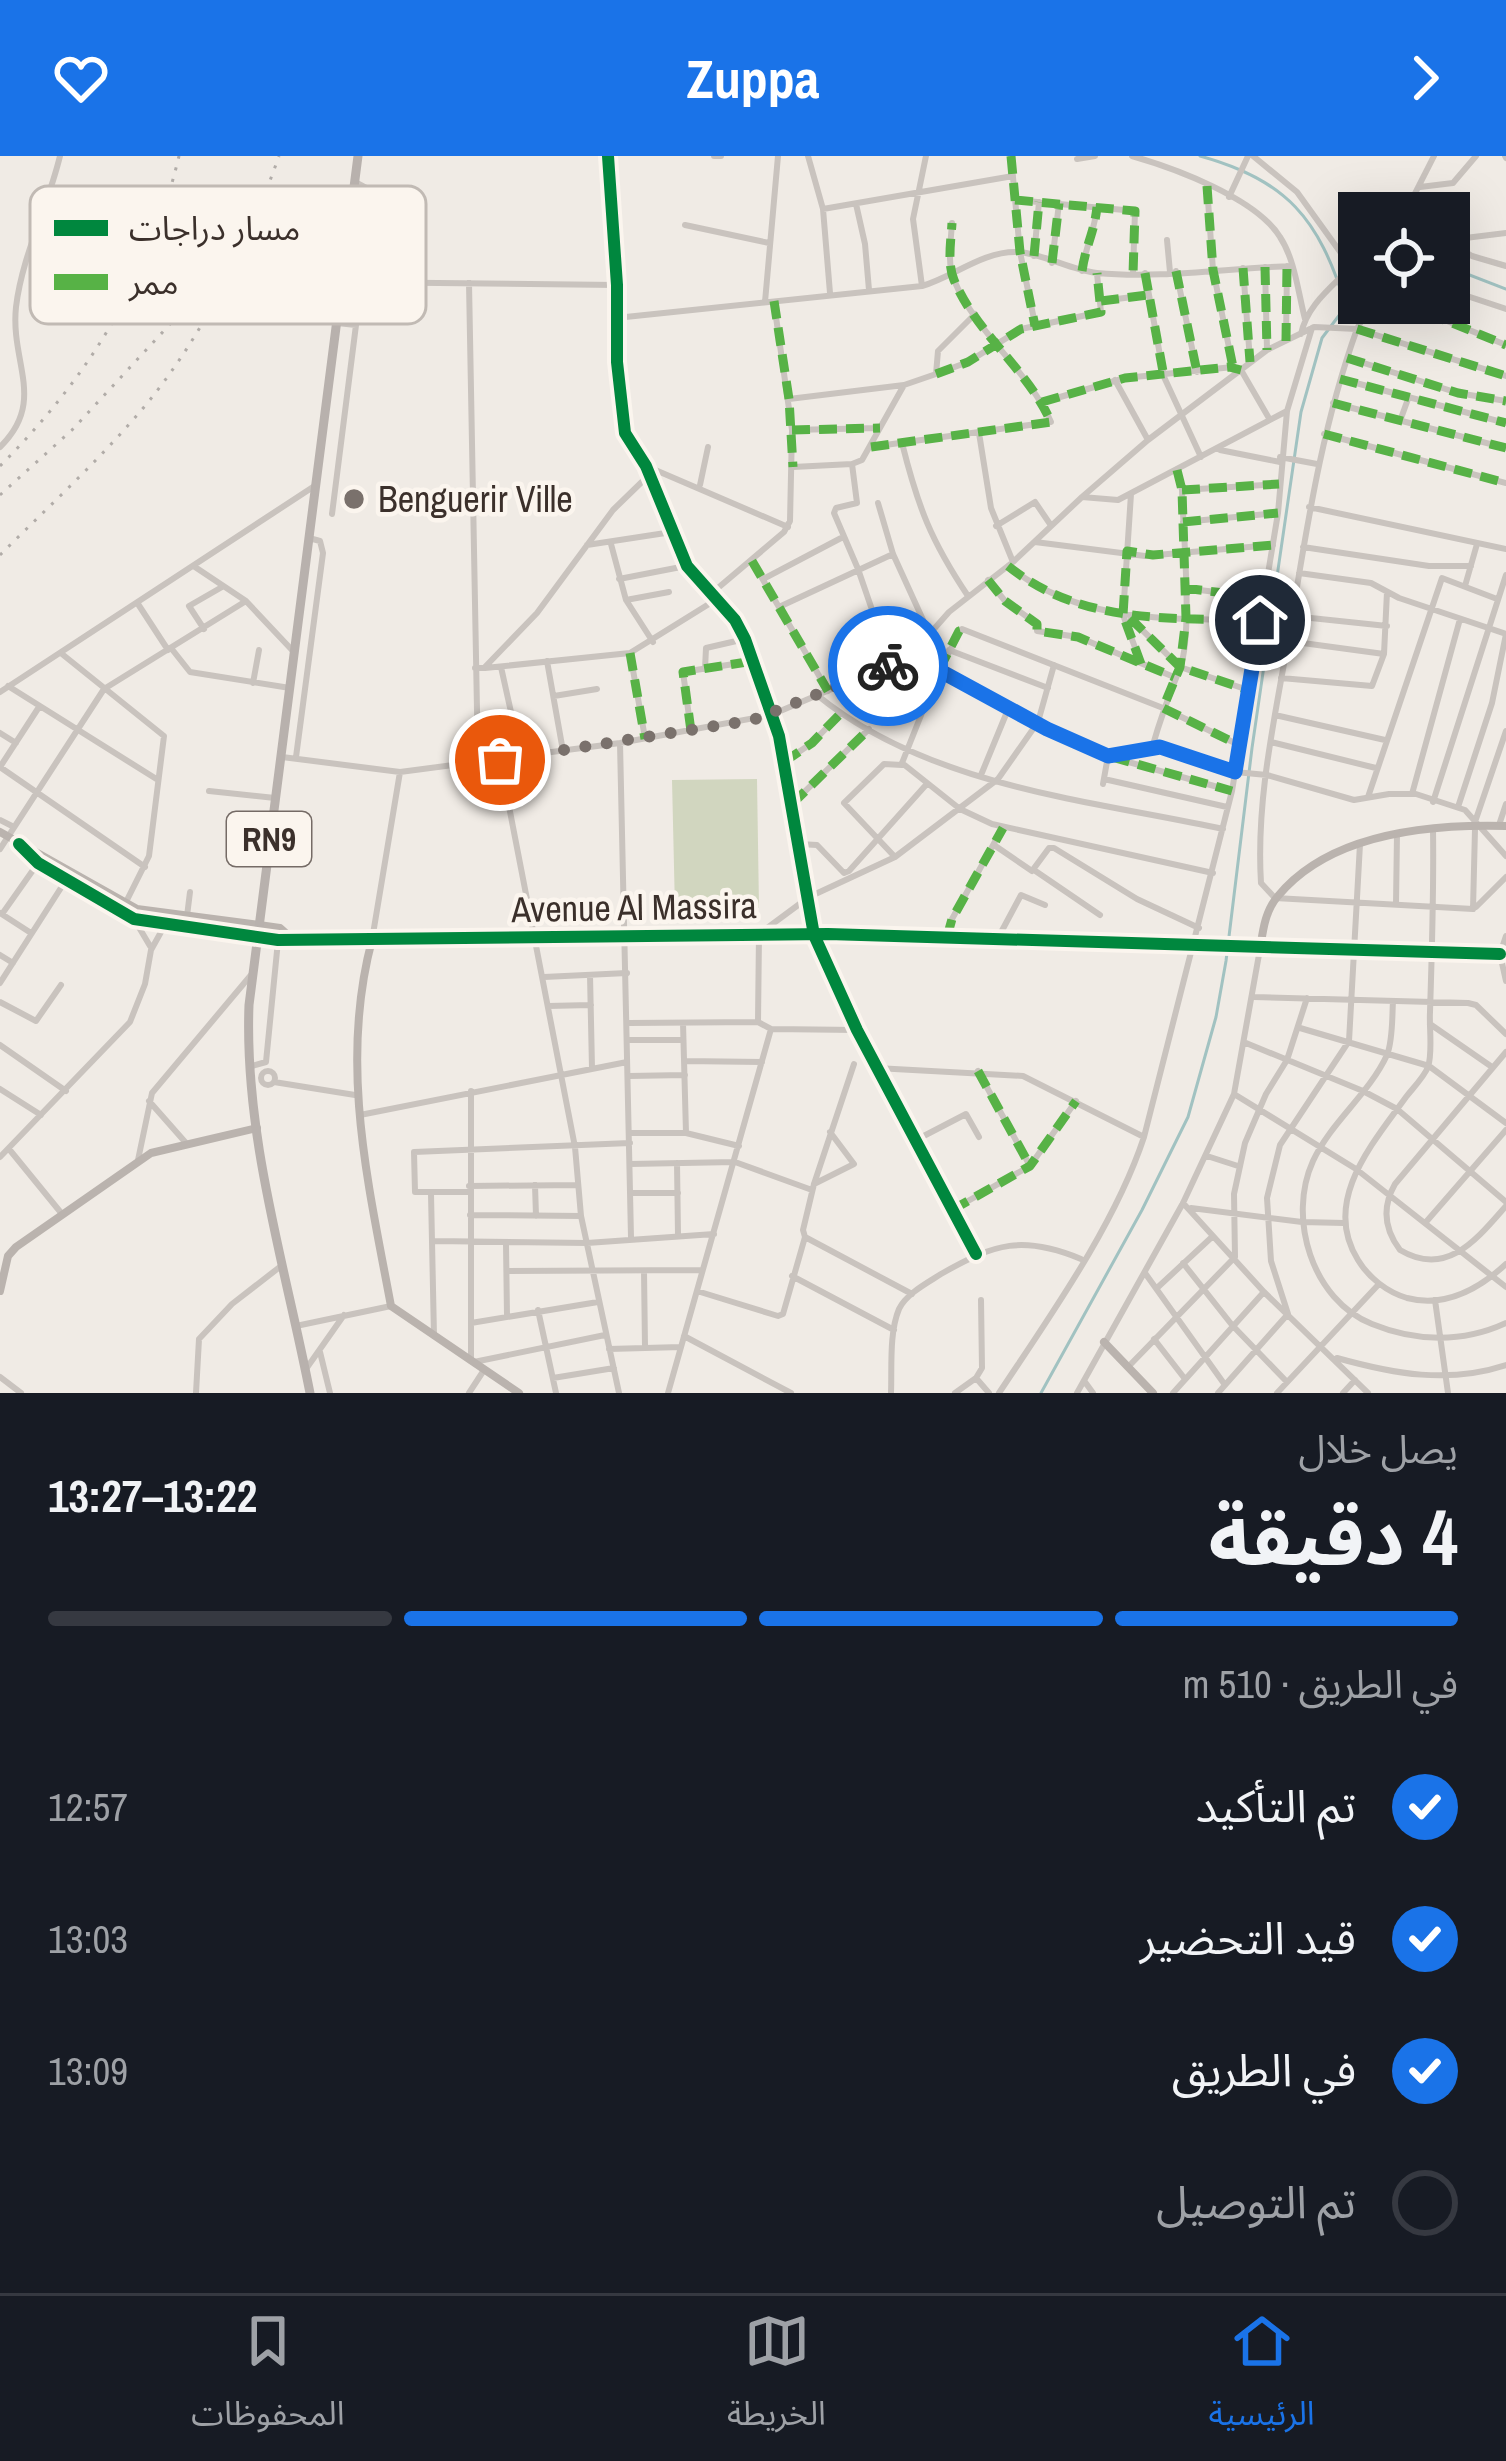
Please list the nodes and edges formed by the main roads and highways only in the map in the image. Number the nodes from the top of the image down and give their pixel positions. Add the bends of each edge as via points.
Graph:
1 (358, 156) edge
2 (354, 186) edge
3 (337, 324) edge
4 (310, 1393) edge

1 - 2 main road, RN9
3 - 4 main road, RN9 via 248,1034 256,1128

